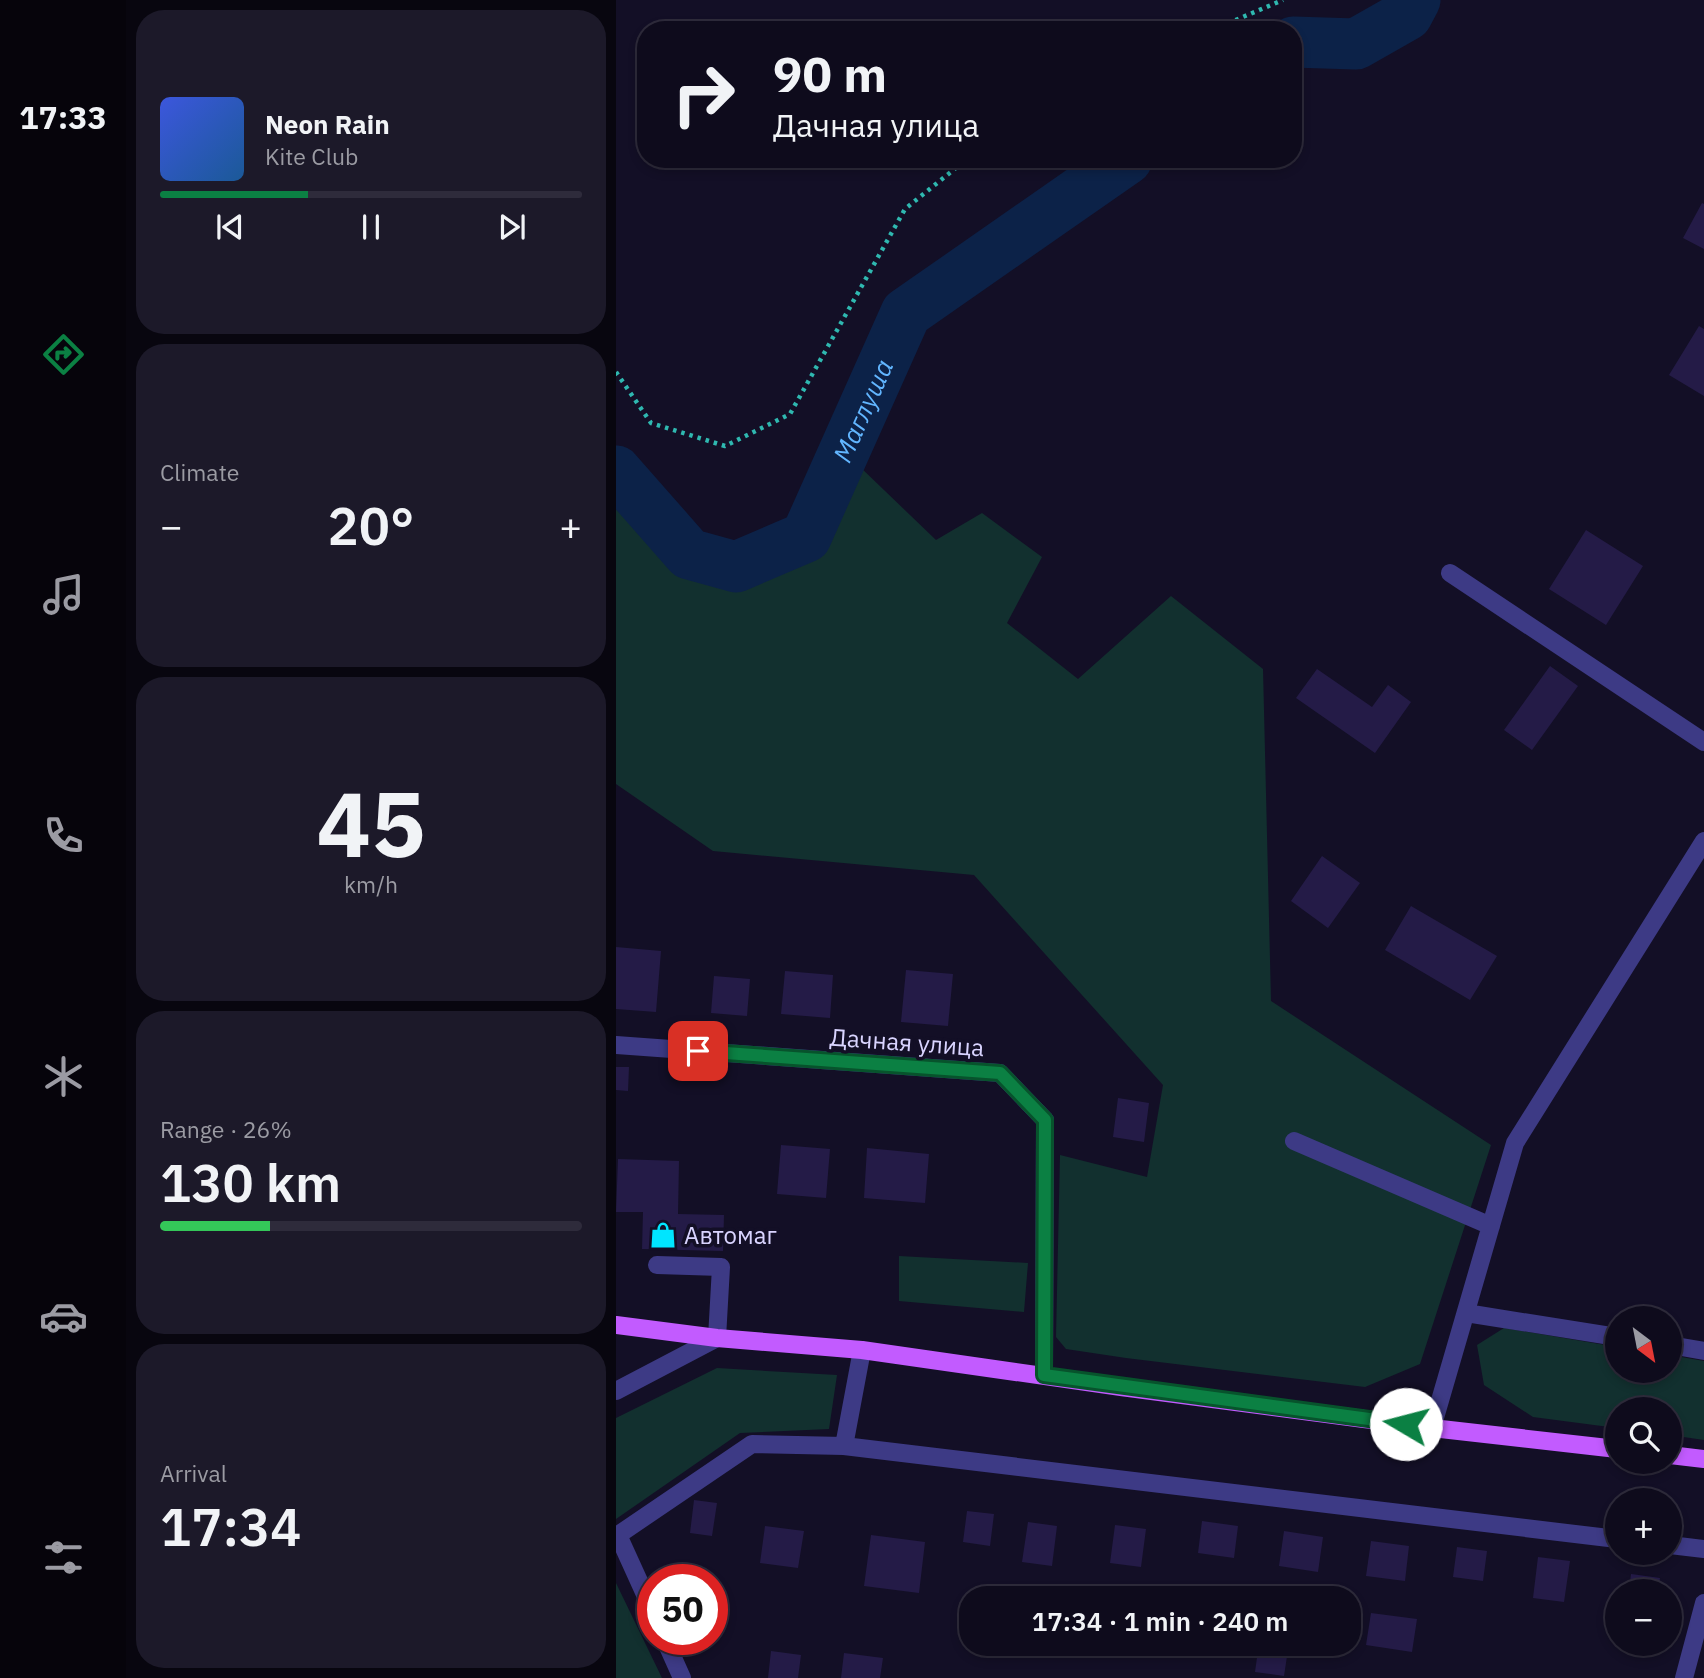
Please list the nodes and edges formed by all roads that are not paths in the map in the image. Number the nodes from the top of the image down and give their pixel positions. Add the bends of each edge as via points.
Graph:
1 (1450, 573) dead end
2 (1704, 742) edge
3 (1704, 841) edge
4 (616, 1045) edge
5 (1294, 1141) dead end
6 (1491, 1226) junction
7 (657, 1265) dead end
8 (1466, 1313) junction
9 (616, 1325) edge
10 (1605, 1335) edge
11 (717, 1338) junction
12 (1682, 1347) edge
13 (862, 1350) junction
14 (1704, 1351) edge
15 (1044, 1375) junction
16 (616, 1391) edge
17 (1432, 1428) junction
18 (844, 1446) junction
19 (1605, 1448) edge
20 (1682, 1457) edge
21 (1704, 1460) edge
22 (1605, 1538) edge
23 (1682, 1546) edge
24 (1704, 1549) edge
25 (637, 1577) edge
26 (1704, 1603) edge
27 (672, 1655) edge
28 (682, 1678) edge
29 (1684, 1678) edge

1 - 2 street
3 - 6 street via 1515,1143
4 - 15 street, Дачная улица via 1000,1073 1045,1120
5 - 6 street
6 - 8 street
7 - 11 street via 721,1267
8 - 10 street
8 - 17 street
9 - 11 main road
11 - 13 main road
11 - 16 street
12 - 14 street
13 - 15 main road
13 - 18 street
15 - 17 main road
17 - 19 main road
18 - 22 street
18 - 25 street via 752,1444 618,1535
20 - 21 main road
23 - 24 street
26 - 29 street
27 - 28 street

